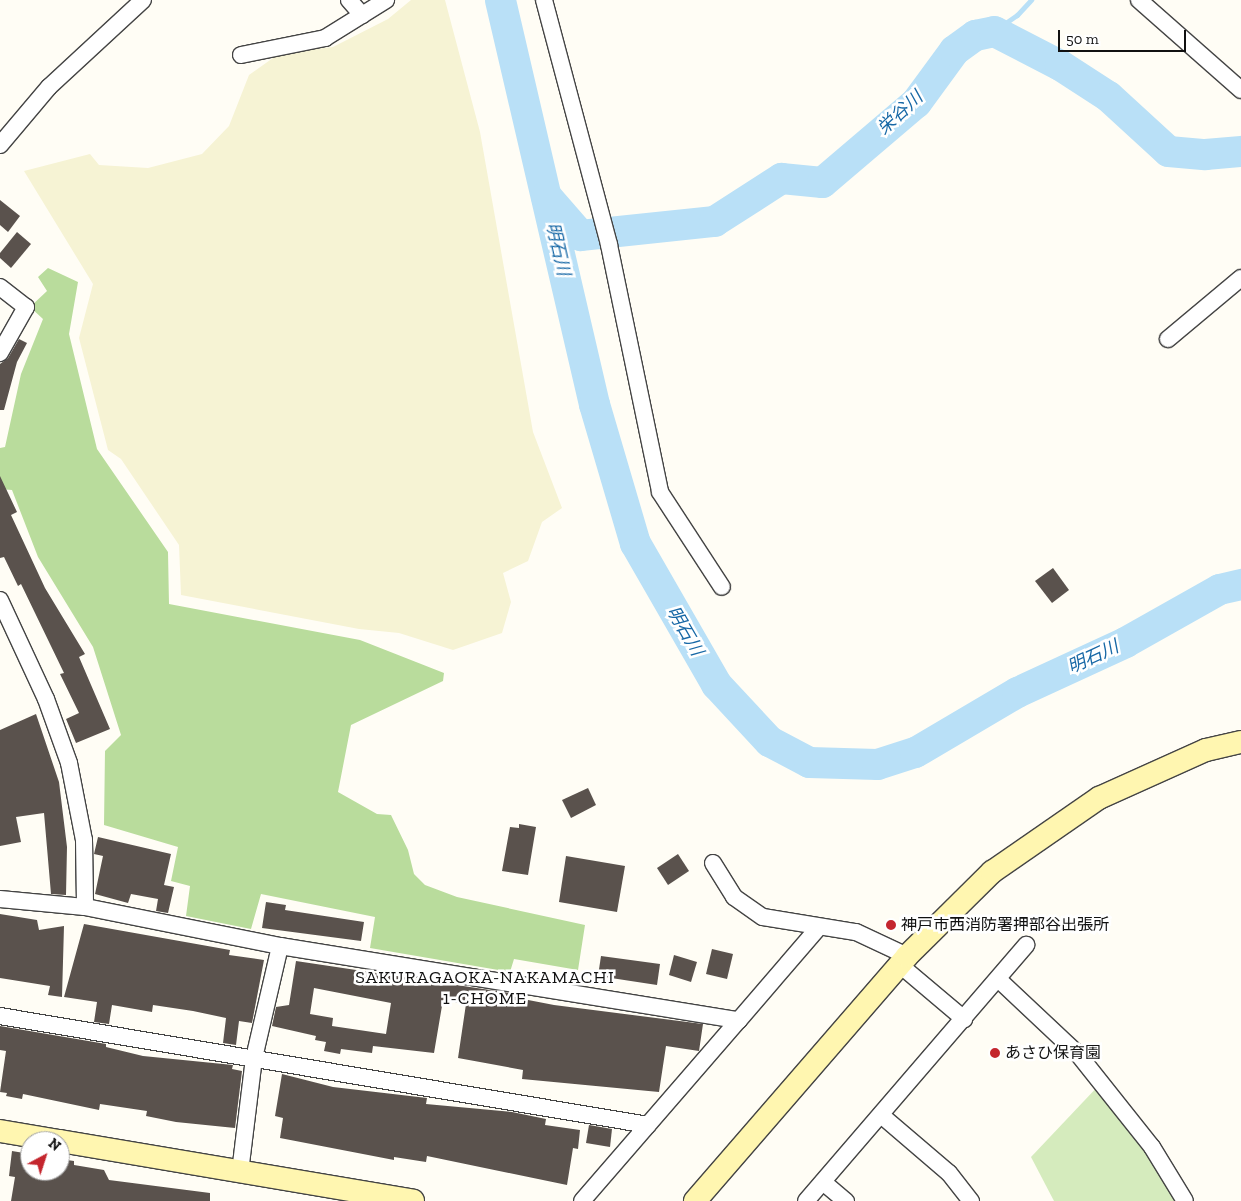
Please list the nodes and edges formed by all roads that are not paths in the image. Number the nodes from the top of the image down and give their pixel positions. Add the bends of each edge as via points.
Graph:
1 (143, 0) edge
2 (349, 0) edge
3 (386, 0) edge
4 (544, 0) edge
5 (1139, 0) edge
6 (362, 15) junction
7 (241, 55) dead end
8 (1241, 90) edge
9 (0, 145) edge
10 (1241, 278) edge
11 (0, 287) edge
12 (1168, 338) dead end
13 (0, 353) edge
14 (722, 587) dead end
15 (0, 600) edge
16 (1241, 742) edge
17 (713, 863) dead end
18 (0, 899) edge
19 (85, 907) junction
20 (818, 928) junction
21 (1026, 945) dead end
22 (280, 946) junction
23 (904, 960) junction
24 (998, 979) junction
25 (0, 1016) edge
26 (964, 1019) junction
27 (739, 1020) junction
28 (254, 1058) junction
29 (881, 1115) junction
30 (648, 1125) junction
31 (0, 1133) edge
32 (20, 1136) edge
33 (70, 1143) edge
34 (240, 1172) junction
35 (823, 1182) junction
36 (413, 1201) edge
37 (582, 1201) edge
38 (695, 1201) edge
39 (806, 1201) edge
40 (846, 1201) edge
41 (971, 1201) edge
42 (1185, 1201) edge

1 - 9 street via 49,87
2 - 6 street
3 - 6 street
4 - 14 street via 609,245 660,492
5 - 8 street
6 - 7 street via 325,38
10 - 12 street
11 - 13 street via 26,307
15 - 19 street via 46,699 69,763 84,840
16 - 23 street via 1206,750 1099,798 992,872
17 - 20 street via 734,897 763,917
18 - 19 street
19 - 22 street
20 - 23 street via 856,932
20 - 27 street
21 - 24 street
22 - 27 street
22 - 28 street
23 - 26 street
23 - 38 street
24 - 26 street
24 - 42 street via 1078,1054 1152,1147
25 - 28 street
26 - 29 street
27 - 30 street
28 - 30 street
28 - 34 street
29 - 35 street
29 - 41 street via 949,1173
30 - 37 street
31 - 32 street
33 - 34 street
34 - 36 street
35 - 39 street
35 - 40 street

